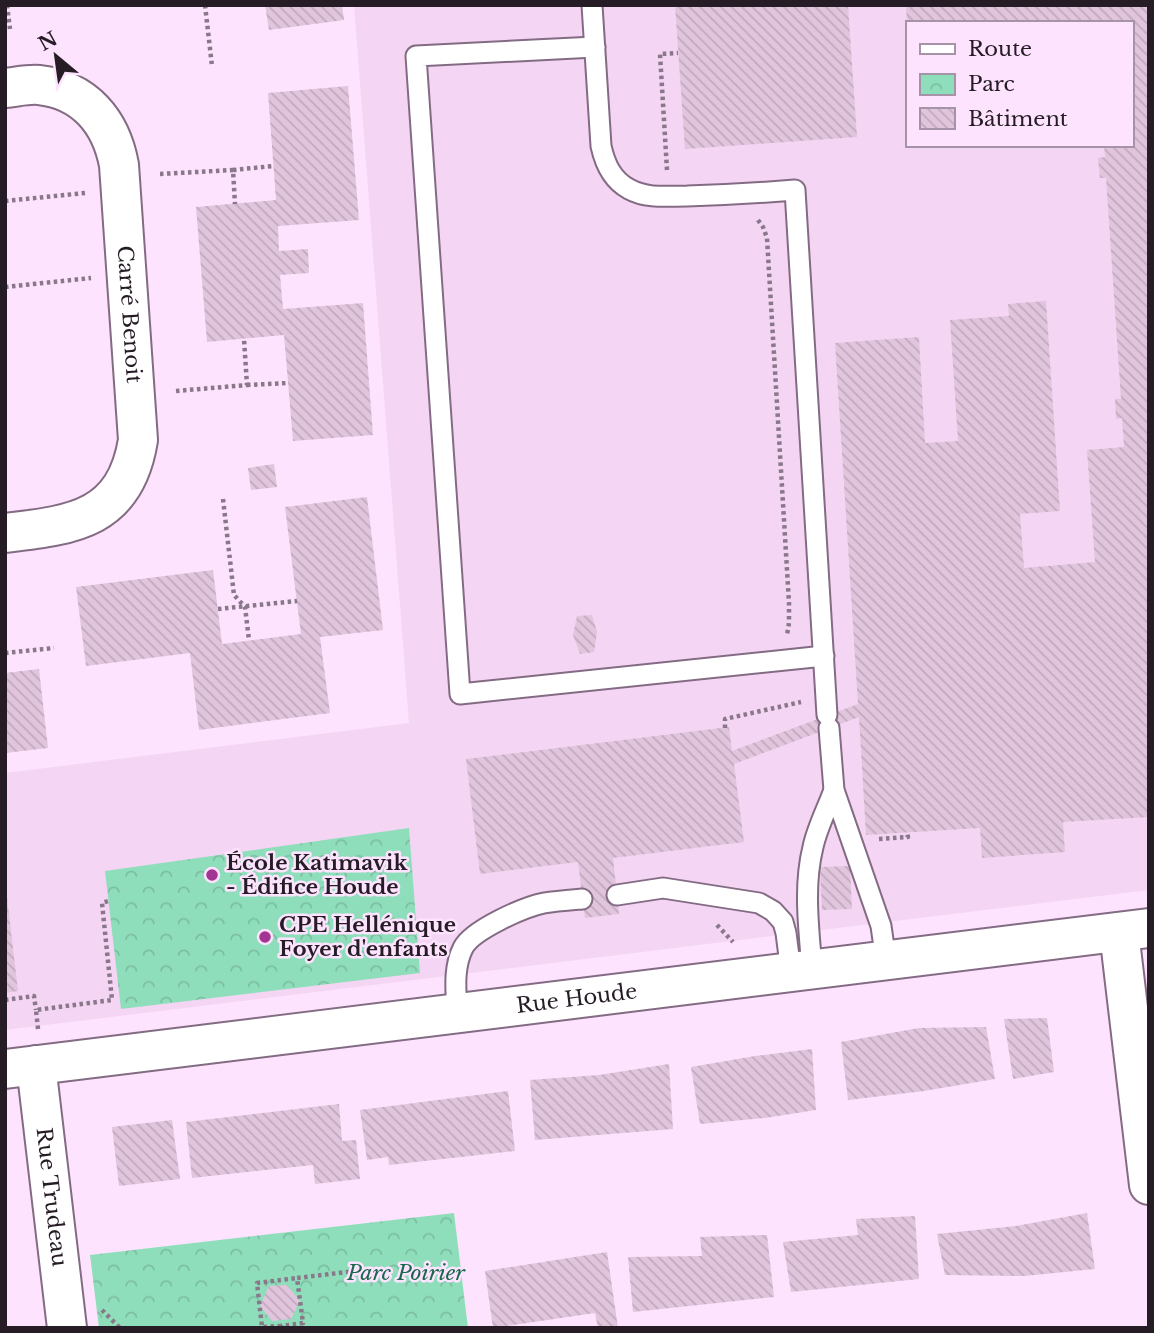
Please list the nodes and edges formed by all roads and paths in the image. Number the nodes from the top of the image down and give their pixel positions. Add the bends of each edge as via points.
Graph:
1 (7, 5) edge
2 (205, 5) edge
3 (592, 5) edge
4 (10, 29) dead end
5 (595, 47) junction
6 (678, 53) dead end
7 (212, 66) dead end
8 (5, 88) edge
9 (274, 166) dead end
10 (233, 170) junction
11 (160, 174) dead end
12 (667, 176) dead end
13 (89, 192) dead end
14 (5, 201) edge
15 (235, 204) dead end
16 (758, 219) dead end
17 (95, 278) dead end
18 (5, 287) edge
19 (244, 338) dead end
20 (288, 383) dead end
21 (247, 385) junction
22 (176, 391) dead end
23 (223, 499) dead end
24 (5, 533) edge
25 (297, 601) dead end
26 (245, 607) junction
27 (218, 609) dead end
28 (787, 632) dead end
29 (249, 640) dead end
30 (54, 648) dead end
31 (5, 653) edge
32 (824, 656) junction
33 (799, 702) dead end
34 (725, 728) dead end
35 (834, 790) junction
36 (907, 832) dead end
37 (876, 839) dead end
38 (617, 895) dead end
39 (582, 899) dead end
40 (108, 901) dead end
41 (712, 922) dead end
42 (1134, 930) edge
43 (736, 945) dead end
44 (886, 961) junction
45 (802, 971) junction
46 (5, 999) edge
47 (36, 1010) junction
48 (457, 1013) junction
49 (26, 1055) edge
50 (1149, 1185) edge
51 (355, 1271) dead end
52 (297, 1278) junction
53 (282, 1327) edge
54 (67, 1328) edge

1 - 4 path
2 - 7 path
3 - 5 lane
5 - 32 lane via 601,146 610,172 621,184 653,196 795,190
5 - 32 lane via 416,55 460,694
6 - 12 path via 660,54
8 - 24 street, Carré Benoit via 35,85 71,95 92,109 113,141 138,440 118,492 97,510 72,523
9 - 10 path
10 - 11 path
10 - 15 path
13 - 14 path
16 - 28 path via 767,238
17 - 18 path
19 - 21 path
20 - 21 path
21 - 22 path
23 - 26 path via 234,595
25 - 26 path
26 - 27 path
26 - 29 path
30 - 31 path
32 - 35 lane
33 - 34 path via 725,719
35 - 44 lane via 881,926
35 - 45 lane via 813,848
36 - 37 path via 908,837
38 - 45 lane via 663,888 759,903 783,922
39 - 48 lane via 526,909 468,940 455,978
40 - 47 path via 102,903 112,1000
41 - 43 path
42 - 44 street, Rue Houde
42 - 50 street
44 - 45 street, Rue Houde
45 - 48 street, Rue Houde
46 - 47 path via 34,996
47 - 49 path
48 - 49 street, Rue Houde
49 - 54 street, Rue Trudeau
51 - 52 path
52 - 53 path via 303,1323
52 - 53 path via 257,1283 262,1328

